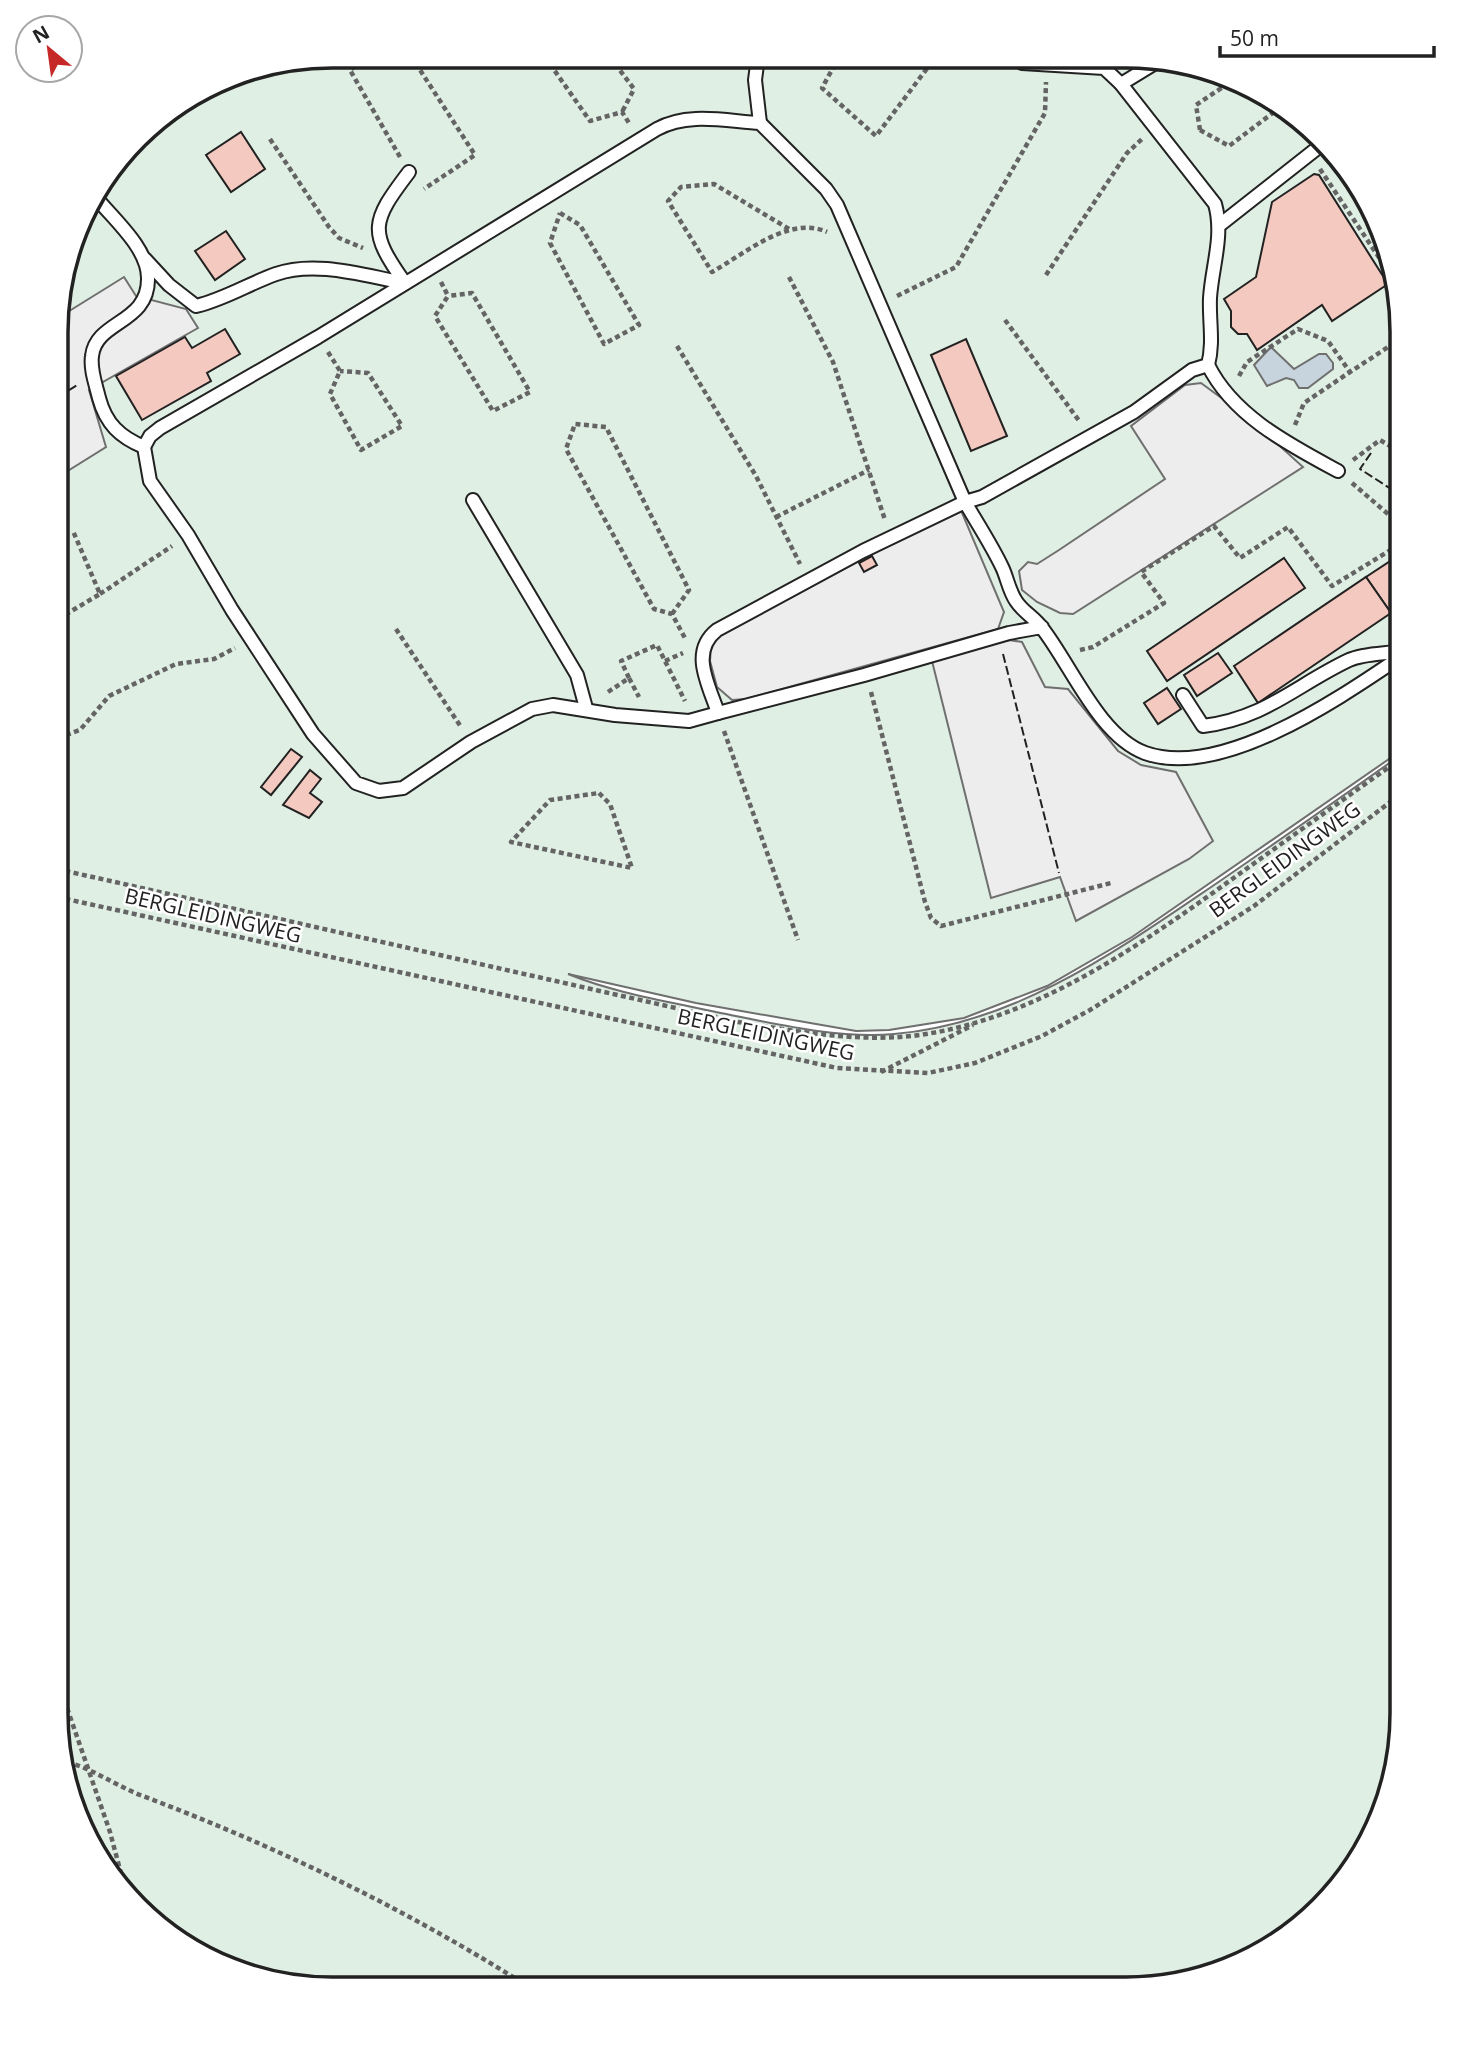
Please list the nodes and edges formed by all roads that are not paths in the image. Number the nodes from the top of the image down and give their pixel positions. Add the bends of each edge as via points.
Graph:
1 (757, 68) edge
2 (1105, 68) edge
3 (1145, 69) edge
4 (1121, 84) junction
5 (760, 122) junction
6 (1315, 150) edge
7 (409, 172) road end
8 (102, 205) edge
9 (1221, 223) junction
10 (143, 257) junction
11 (405, 283) junction
12 (1208, 365) junction
13 (144, 447) junction
14 (1338, 471) road end
15 (473, 500) dead end
16 (965, 502) junction
17 (1042, 627) junction
18 (1390, 655) edge
19 (1390, 662) edge
20 (1183, 695) dead end
21 (586, 709) junction
22 (718, 713) junction

1 - 5 lane
2 - 4 lane
3 - 4 lane
4 - 9 lane via 1215,204
5 - 11 lane via 671,121
5 - 16 lane via 837,205
6 - 9 lane
7 - 11 lane via 384,205 377,231 384,254
8 - 10 lane
9 - 12 lane via 1210,298
10 - 11 lane via 196,306 297,269
10 - 13 lane via 148,289 138,311 103,334 92,354 102,408 113,428
11 - 13 lane via 160,428
12 - 14 lane via 1227,396 1287,444
12 - 16 lane via 1192,370 1091,436
13 - 21 lane via 150,481 328,755 356,783 379,791 403,788 531,709 553,705
15 - 21 lane via 578,675
16 - 17 lane via 1002,566 1016,601
16 - 22 lane via 863,551 707,637 701,659
17 - 19 lane via 1119,740 1171,758 1202,756 1270,733 1318,712
17 - 22 lane
18 - 20 lane via 1351,659 1266,709 1223,723 1203,726
21 - 22 lane via 689,720

